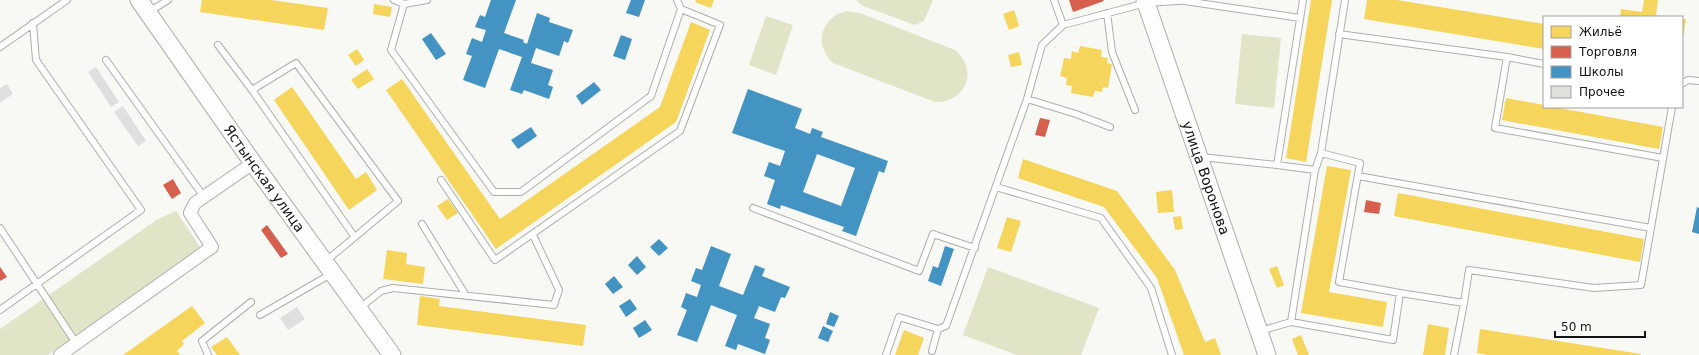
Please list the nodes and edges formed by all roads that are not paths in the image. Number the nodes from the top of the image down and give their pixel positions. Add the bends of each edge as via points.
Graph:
1 (67, 0) edge
2 (168, 0) edge
3 (394, 0) edge
4 (427, 0) edge
5 (678, 0) edge
6 (1054, 0) edge
7 (1178, 0) edge
8 (1303, 0) edge
9 (1345, 0) edge
10 (1146, 2) edge
11 (404, 4) junction
12 (143, 7) edge
13 (681, 9) junction
14 (1107, 13) junction
15 (1300, 18) junction
16 (33, 23) junction
17 (1063, 25) junction
18 (1339, 34) junction
19 (218, 46) dead end
20 (0, 47) edge
21 (1507, 57) junction
22 (106, 60) dead end
23 (1543, 64) edge
24 (1699, 81) edge
25 (1683, 83) edge
26 (252, 90) junction
27 (1027, 99) junction
28 (1672, 108) edge
29 (1135, 110) dead end
30 (1110, 128) dead end
31 (1321, 152) junction
32 (1200, 156) junction
33 (1663, 158) junction
34 (253, 163) junction
35 (1277, 165) junction
36 (1315, 170) junction
37 (1358, 176) junction
38 (442, 180) dead end
39 (996, 187) junction
40 (204, 197) junction
41 (753, 208) dead end
42 (422, 224) dead end
43 (0, 228) edge
44 (1651, 228) junction
45 (533, 235) junction
46 (354, 236) junction
47 (975, 248) junction
48 (329, 268) junction
49 (38, 284) junction
50 (1400, 293) junction
51 (465, 294) junction
52 (251, 302) dead end
53 (1464, 303) junction
54 (359, 309) junction
55 (0, 310) edge
56 (260, 315) dead end
57 (1291, 322) junction
58 (938, 329) junction
59 (1258, 332) junction
60 (76, 343) junction
61 (932, 351) dead end
62 (60, 355) edge
63 (208, 355) edge
64 (392, 355) edge
65 (886, 355) edge
66 (1172, 355) edge
67 (1267, 355) edge
68 (1454, 355) edge

1 - 16 lane
2 - 12 lane
3 - 11 lane
4 - 11 lane
5 - 13 lane
6 - 17 lane
7 - 10 lane
7 - 15 lane
8 - 15 lane
9 - 18 lane
10 - 14 lane
10 - 32 main road, улица Воронова
11 - 13 lane via 391,50 494,192 521,192 651,96
12 - 34 main road, Ястынская улица
13 - 45 lane via 720,25 680,131
14 - 17 lane
14 - 29 lane via 1112,52
15 - 35 lane
16 - 20 lane
16 - 49 lane via 36,60 141,210
17 - 27 lane via 1042,45
18 - 21 lane
18 - 31 lane
19 - 26 lane
21 - 23 lane
21 - 33 lane via 1496,128
22 - 40 lane
24 - 25 lane via 1688,80
26 - 46 lane
26 - 46 lane via 296,63 398,201
27 - 30 lane via 1076,114
27 - 39 lane
28 - 33 lane
31 - 36 lane
31 - 37 lane via 1360,163
32 - 35 lane
32 - 59 main road, улица Воронова
33 - 44 lane
34 - 40 street
34 - 48 main road, Ястынская улица
35 - 36 lane
36 - 57 lane
37 - 44 lane
37 - 50 lane via 1339,282
38 - 45 lane via 495,260
39 - 47 lane
39 - 66 lane via 1101,218 1150,288
40 - 60 street via 195,203 190,213 212,247
41 - 47 lane via 920,271 933,234
42 - 51 lane
43 - 49 lane
44 - 53 lane via 1641,286 1594,288 1469,270
45 - 51 lane via 559,290 554,305
46 - 48 lane
47 - 58 lane via 946,326
48 - 54 main road, Ястынская улица
48 - 56 lane
49 - 55 lane
49 - 60 lane
50 - 53 lane
50 - 57 lane via 1393,340
51 - 54 lane via 393,288 382,291
52 - 63 lane via 202,341
53 - 68 lane
54 - 64 main road, Ястынская улица
57 - 59 lane
58 - 61 lane
58 - 65 lane via 899,317
59 - 67 main road, улица Воронова
60 - 62 street

